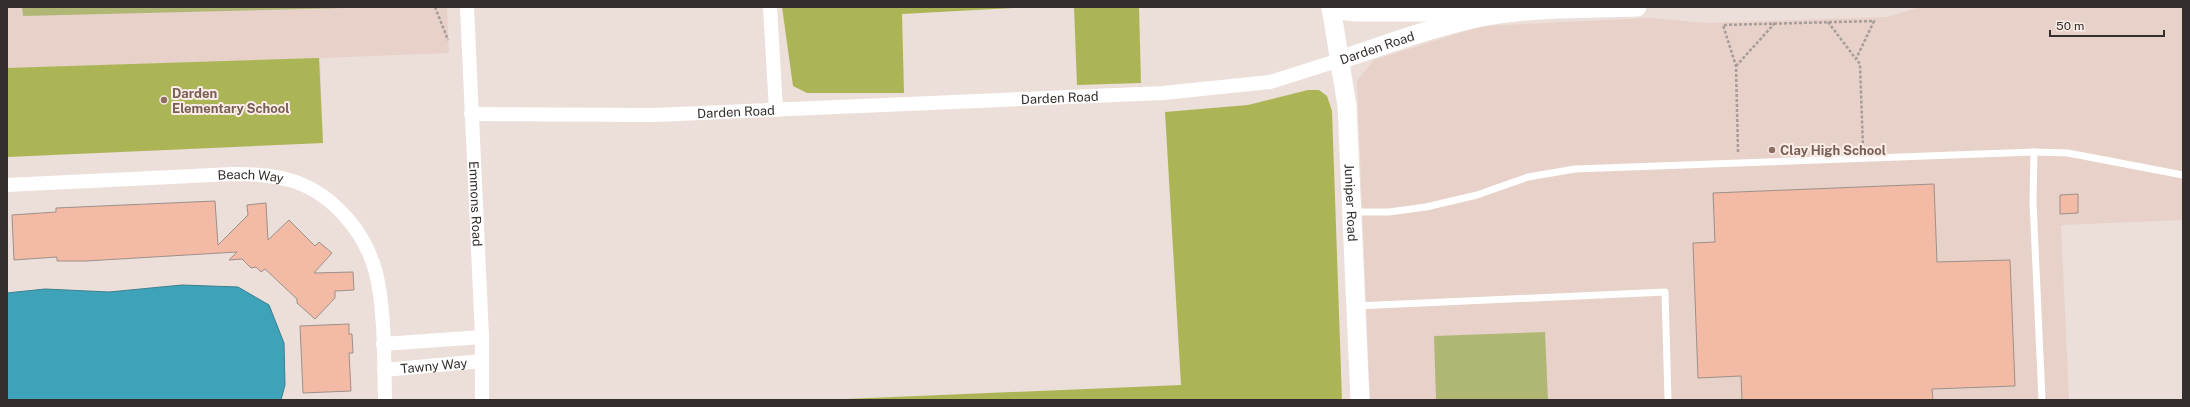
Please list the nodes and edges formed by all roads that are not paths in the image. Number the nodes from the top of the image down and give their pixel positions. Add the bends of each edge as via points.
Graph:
1 (467, 7) edge
2 (770, 7) edge
3 (1637, 7) edge
4 (1331, 8) edge
5 (1528, 12) junction
6 (1340, 60) junction
7 (776, 110) junction
8 (471, 114) junction
9 (2034, 152) junction
10 (2183, 175) edge
11 (7, 185) edge
12 (1352, 212) junction
13 (1356, 306) junction
14 (482, 337) junction
15 (383, 344) junction
16 (482, 361) junction
17 (384, 370) junction
18 (385, 400) edge
19 (482, 400) edge
20 (1360, 400) edge
21 (1668, 400) edge
22 (2042, 400) edge

1 - 8 street, Emmons Road
2 - 7 street
3 - 5 street, Darden Road
4 - 5 street via 1388,13
4 - 6 street, Juniper Road
5 - 6 street, Darden Road via 1483,17 1453,24
6 - 7 street, Darden Road via 1270,82 1230,88 1155,94
6 - 12 street, Juniper Road via 1347,106
7 - 8 street, Darden Road via 654,115
8 - 14 street, Emmons Road
9 - 10 lane via 2068,153
9 - 12 lane via 1575,169 1528,177 1477,195 1426,207 1389,212
9 - 22 lane via 2033,202
11 - 15 street, Beach Way via 234,174 259,174 298,183 335,206 350,221 362,240 376,273
12 - 13 street, Juniper Road
13 - 20 street, Juniper Road
13 - 21 lane via 1665,292
14 - 15 street
14 - 16 street, Emmons Road
15 - 17 street, Beach Way
16 - 17 street, Tawny Way
16 - 19 street, Emmons Road
17 - 18 street, Beach Way

